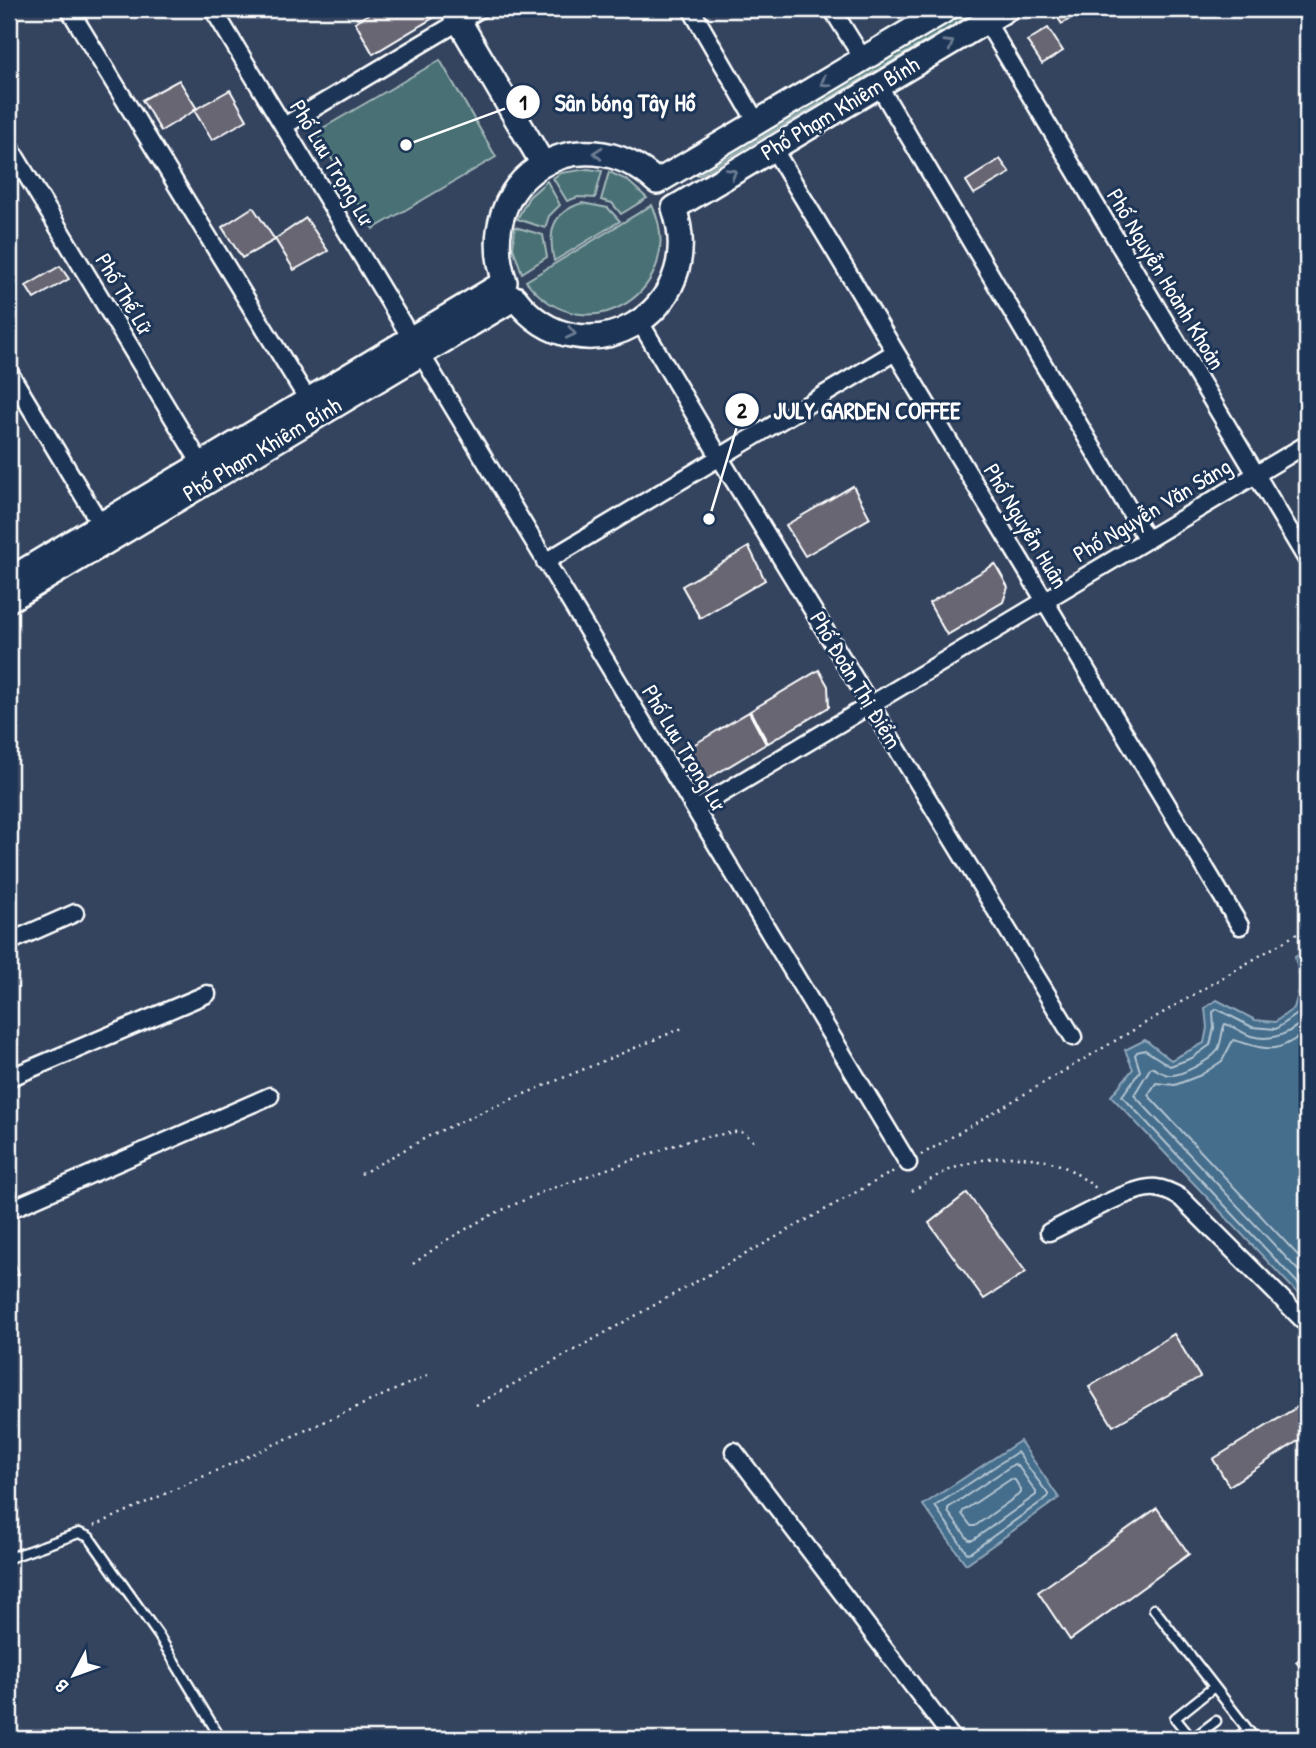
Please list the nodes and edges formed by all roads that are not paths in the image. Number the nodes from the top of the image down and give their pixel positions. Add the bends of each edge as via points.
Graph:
1 (69, 9) edge
2 (214, 9) edge
3 (481, 9) edge
4 (691, 9) edge
5 (832, 9) edge
6 (947, 9) edge
7 (1007, 9) edge
8 (456, 15) edge
9 (986, 21) junction
10 (863, 59) junction
11 (878, 86) junction
12 (757, 123) junction
13 (284, 126) junction
14 (9, 146) edge
15 (773, 149) junction
16 (543, 164) junction
17 (510, 290) junction
18 (640, 322) junction
19 (416, 346) junction
20 (895, 352) junction
21 (9, 372) edge
22 (307, 400) junction
23 (1307, 444) edge
24 (720, 458) junction
25 (201, 464) junction
26 (1256, 475) junction
27 (101, 525) junction
28 (1147, 540) junction
29 (1307, 560) edge
30 (545, 562) junction
31 (20, 573) dead end
32 (9, 600) edge
33 (1044, 601) junction
34 (871, 705) junction
35 (696, 809) junction
36 (75, 913) dead end
37 (1240, 926) dead end
38 (9, 942) edge
39 (207, 994) dead end
40 (1073, 1037) dead end
41 (9, 1078) edge
42 (270, 1096) dead end
43 (908, 1163) dead end
44 (9, 1210) edge
45 (1049, 1232) dead end
46 (1307, 1324) edge
47 (734, 1451) dead end
48 (9, 1558) edge
49 (1154, 1609) dead end
50 (1214, 1687) junction
51 (1216, 1721) dead end
52 (1247, 1730) junction
53 (221, 1739) edge
54 (953, 1739) edge
55 (1192, 1739) edge
56 (1236, 1739) edge
57 (1255, 1739) edge

1 - 22 street
2 - 13 street, Phố Lưu Trọng Lư
3 - 8 street
4 - 12 street
5 - 10 street
6 - 10 street, Phố Phạm Khiêm Bính
7 - 9 street, Phố Phạm Khiêm Bính
8 - 13 street
8 - 16 street
11 -> 9 street, Phố Phạm Khiêm Bính
9 - 26 street, Phố Nguyễn Hoành Khoản
10 -> 12 street, Phố Phạm Khiêm Bính
11 - 15 street, Phố Phạm Khiêm Bính
11 - 28 street
12 -> 16 street, Phố Phạm Khiêm Bính via 657,182 635,164 608,154 579,152
13 - 19 street, Phố Lưu Trọng Lư
14 - 25 street, Phố Thế Lữ
18 -> 15 street, Phố Phạm Khiêm Bính via 661,303 675,278 681,243 674,208
15 - 20 street, Phố Nguyễn Huân
16 - 17 street via 517,186 499,225 497,254
17 -> 18 street via 528,314 551,328 576,335 603,336
17 - 19 street, Phố Phạm Khiêm Bính
18 - 24 street, Phố Đoàn Thị Điểm
19 - 22 street, Phố Phạm Khiêm Bính
19 - 30 street, Phố Lưu Trọng Lư
19 - 32 street, Phố Phạm Khiêm Bính
20 - 24 street
20 - 33 street, Phố Nguyễn Huân
21 - 27 street
22 - 25 street, Phố Phạm Khiêm Bính
23 - 26 street, Phố Nguyễn Văn Sảng
24 - 30 street
24 - 34 street, Phố Đoàn Thị Điểm
25 - 27 street, Phố Phạm Khiêm Bính
26 - 28 street, Phố Nguyễn Văn Sảng
26 - 29 street, Phố Nguyễn Hoành Khoản
27 - 31 street, Phố Phạm Khiêm Bính
28 - 33 street, Phố Nguyễn Văn Sảng
30 - 35 street, Phố Lưu Trọng Lư
33 - 34 street, Phố Nguyễn Văn Sảng
33 - 37 street, Phố Nguyễn Huân
34 - 35 street, Phố Nguyễn Văn Sảng
34 - 40 street, Phố Đoàn Thị Điểm
35 - 43 street, Phố Lưu Trọng Lư
36 - 38 street
39 - 41 street
42 - 44 street
45 - 46 street via 1138,1189 1169,1191
47 - 54 street
48 - 53 lane via 79,1533 89,1537 159,1636
49 - 50 lane
50 - 52 lane
50 - 55 lane via 1175,1718
51 - 55 lane
52 - 56 lane
52 - 57 lane

